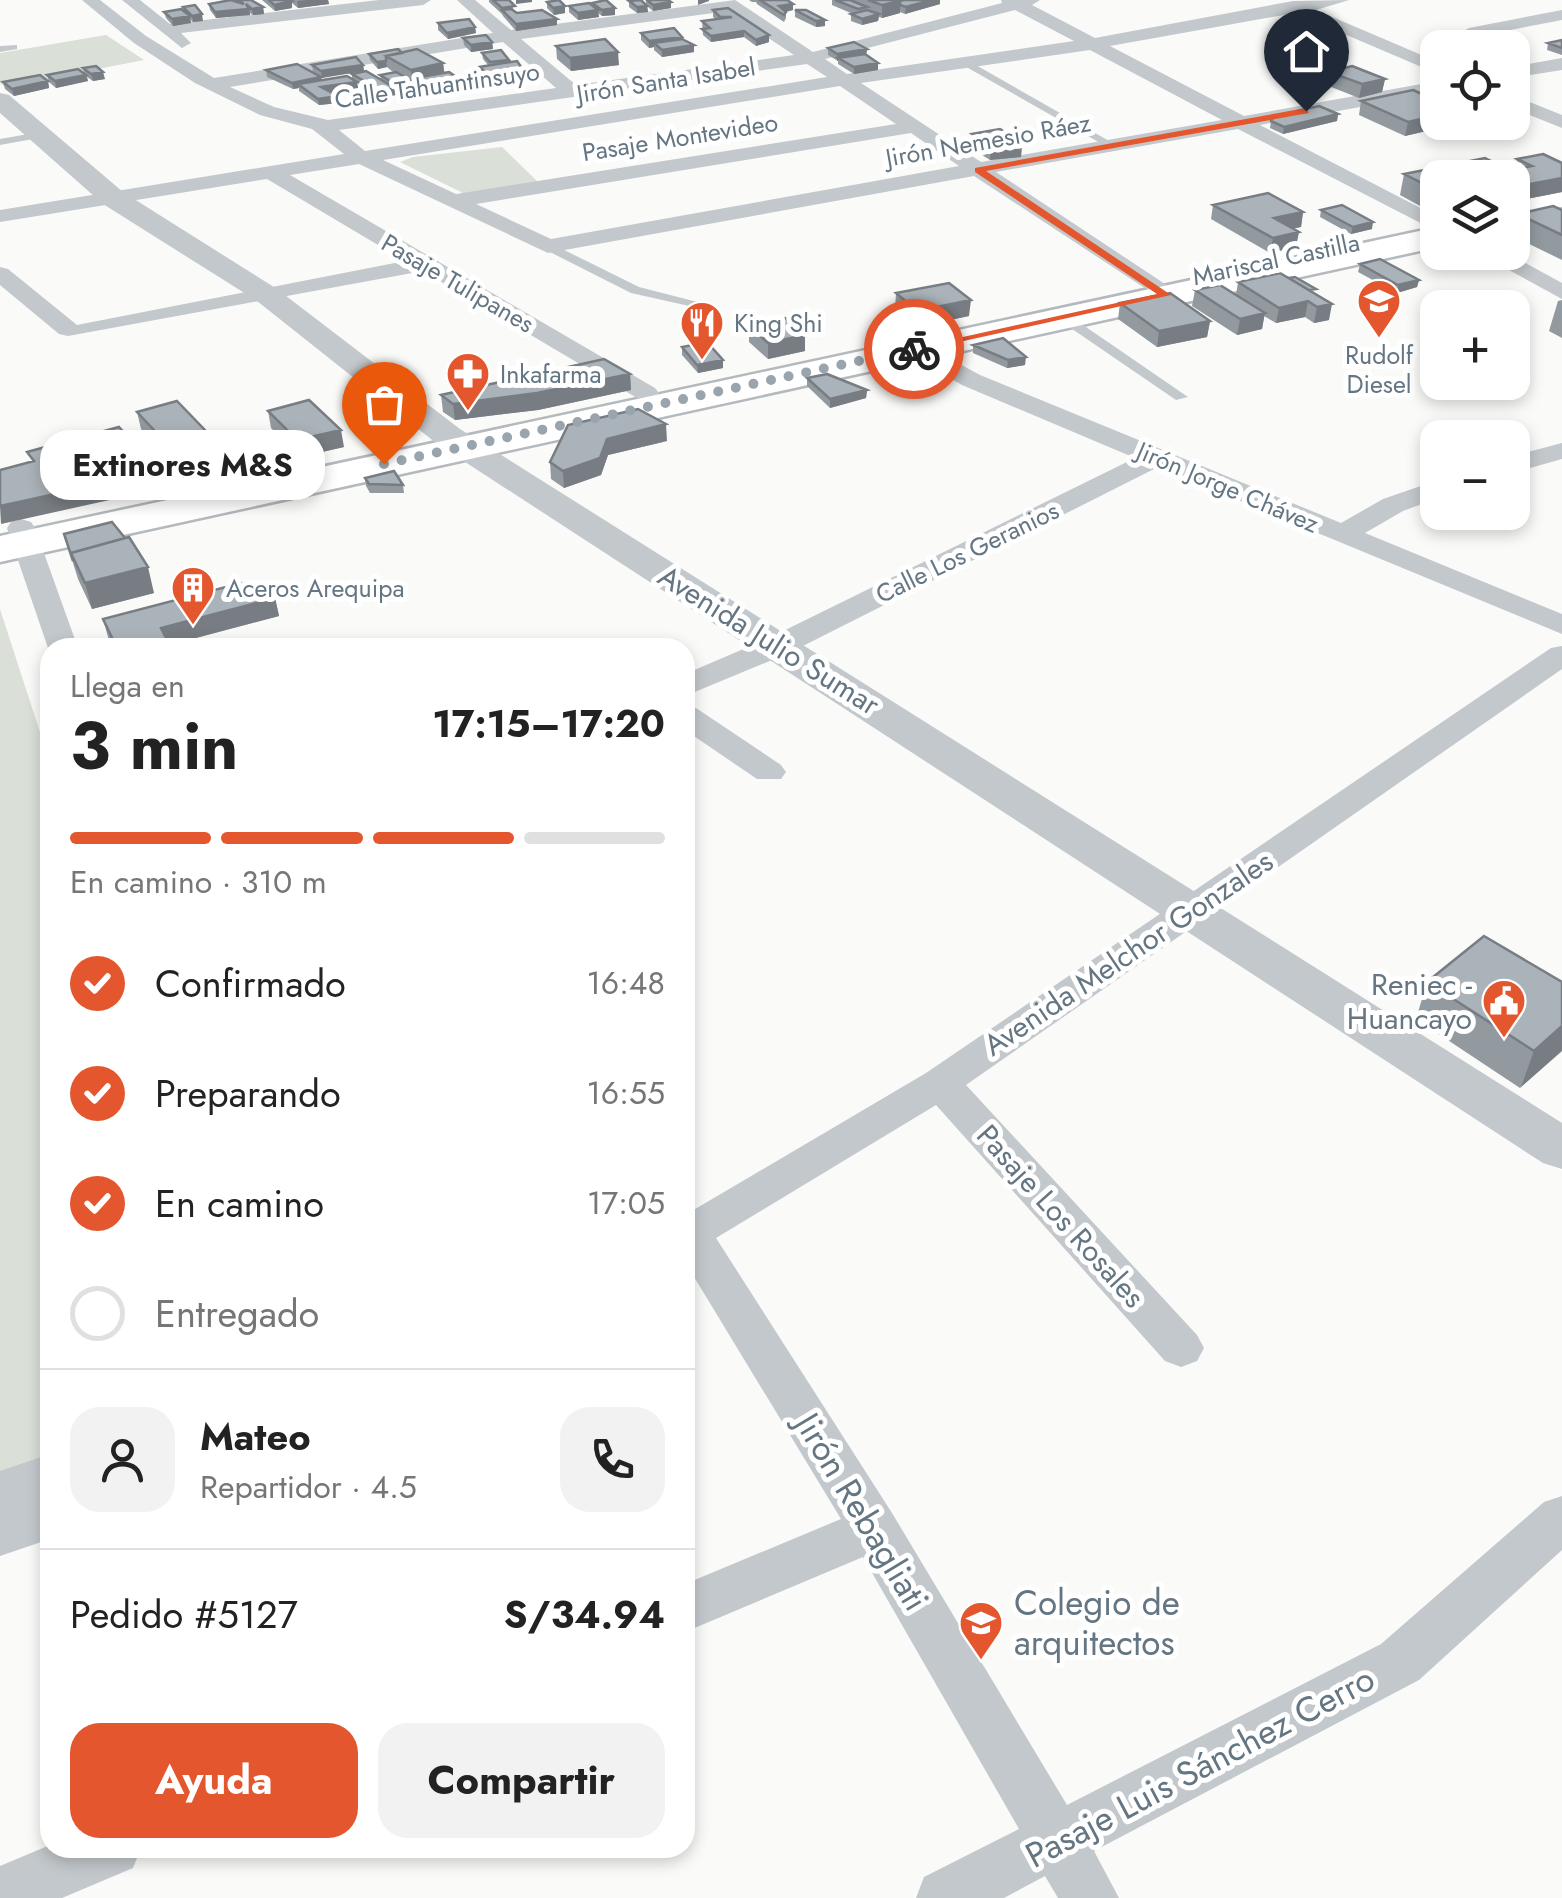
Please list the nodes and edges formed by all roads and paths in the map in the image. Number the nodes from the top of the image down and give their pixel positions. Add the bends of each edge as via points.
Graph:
1 (90, 0) edge
2 (130, 0) edge
3 (423, 0) edge
4 (465, 0) edge
5 (972, 0) edge
6 (1342, 0) edge
7 (1019, 1) edge
8 (728, 2) edge
9 (1287, 4) edge
10 (1562, 15) edge
11 (166, 30) junction
12 (1484, 30) edge
13 (506, 36) junction
14 (1091, 44) junction
15 (14, 47) dead end
16 (0, 49) edge
17 (802, 52) junction
18 (1420, 61) edge
19 (964, 62) junction
20 (1562, 64) edge
21 (1530, 70) edge
22 (249, 78) junction
23 (842, 80) junction
24 (214, 84) junction
25 (565, 86) junction
26 (1420, 90) edge
27 (0, 100) edge
28 (1530, 109) edge
29 (327, 117) junction
30 (1240, 122) junction
31 (1562, 122) edge
32 (914, 128) junction
33 (40, 135) junction
34 (0, 142) edge
35 (1112, 146) junction
36 (362, 158) junction
37 (978, 170) junction
38 (271, 173) junction
39 (113, 198) junction
40 (1562, 198) edge
41 (453, 201) junction
42 (1530, 204) edge
43 (1562, 210) edge
44 (0, 216) edge
45 (1530, 217) edge
46 (1420, 219) edge
47 (1420, 232) edge
48 (548, 246) junction
49 (426, 264) junction
50 (1521, 270) edge
51 (0, 274) edge
52 (1159, 290) junction
53 (1562, 292) edge
54 (267, 295) junction
55 (707, 306) dead end
56 (1064, 317) junction
57 (906, 344) junction
58 (646, 393) junction
59 (1180, 397) dead end
60 (456, 441) junction
61 (1562, 451) edge
62 (1157, 457) junction
63 (1530, 460) edge
64 (1420, 494) edge
65 (1342, 534) junction
66 (12, 538) edge
67 (1562, 625) edge
68 (58, 638) edge
69 (778, 646) junction
70 (1562, 655) edge
71 (695, 682) edge
72 (695, 722) edge
73 (769, 772) dead end
74 (1192, 910) junction
75 (940, 1083) junction
76 (1562, 1149) edge
77 (695, 1229) edge
78 (695, 1247) edge
79 (1181, 1348) dead end
80 (40, 1478) edge
81 (0, 1492) edge
82 (1562, 1518) edge
83 (40, 1520) edge
84 (874, 1529) junction
85 (0, 1534) edge
86 (695, 1604) edge
87 (1057, 1843) junction
88 (89, 1858) edge
89 (0, 1895) edge
90 (946, 1898) edge
91 (1090, 1898) edge

1 - 24 street via 138,40
2 - 11 street
3 - 11 street
4 - 13 street
5 - 17 street, Calle Tahuantinsuyo
6 - 9 street, Jirón Santa Isabel
7 - 14 street
7 - 17 street, Calle Tahuantinsuyo
8 - 13 street
8 - 17 street
9 - 14 street, Jirón Santa Isabel
9 - 18 street
10 - 12 street
11 - 22 street
13 - 22 street
13 - 25 street
14 - 19 street, Jirón Santa Isabel
14 - 30 street
15 - 16 lane
17 - 23 street
17 - 25 street, Calle Tahuantinsuyo
19 - 23 street, Jirón Santa Isabel
19 - 35 lane
20 - 21 street
22 - 24 street
22 - 29 street
23 - 32 street
23 - 36 street, Jirón Santa Isabel
24 - 29 street via 295,122
25 - 29 street, Calle Tahuantinsuyo
26 - 30 street, Jirón Nemesio Ráez
27 - 33 street, Avenida Julio Sumar
28 - 31 street
29 - 36 street
30 - 35 street, Jirón Nemesio Ráez
30 - 46 street
32 - 37 street
32 - 41 street, Pasaje Montevideo
33 - 34 lane
33 - 39 street, Avenida Julio Sumar
35 - 37 street, Jirón Nemesio Ráez
36 - 38 street, Jirón Santa Isabel
36 - 41 street
37 - 48 street, Jirón Nemesio Ráez
37 - 52 street
38 - 39 street, Jirón Santa Isabel
38 - 49 street, Pasaje Tulipanes
39 - 44 street, Jirón Santa Isabel
39 - 54 street, Avenida Julio Sumar
40 - 42 highway
41 - 48 street
43 - 45 highway
47 - 52 highway, Mariscal Castilla
48 - 55 lane via 635,290
49 - 54 street
49 - 58 street, Pasaje Tulipanes
50 - 53 street
51 - 54 street via 78,329
52 - 56 highway, Mariscal Castilla
52 - 57 highway, Mariscal Castilla
54 - 60 street, Avenida Julio Sumar
56 - 57 highway, Mariscal Castilla
56 - 59 lane
57 - 58 highway, Mariscal Castilla
57 - 60 highway, Mariscal Castilla
57 - 62 street, Jirón Jorge Chávez via 971,380
58 - 60 highway, Mariscal Castilla
60 - 66 highway
60 - 69 street, Avenida Julio Sumar
61 - 63 street
62 - 65 street, Jirón Jorge Chávez
62 - 69 street, Calle Los Geranios
64 - 65 street
65 - 67 street, Jirón Jorge Chávez
66 - 68 street
69 - 71 street, Calle Los Geranios
69 - 74 street, Avenida Julio Sumar
70 - 74 street, Avenida Melchor Gonzales
72 - 73 street
74 - 75 street, Avenida Melchor Gonzales
74 - 76 street, Avenida Julio Sumar
75 - 77 street, Avenida Melchor Gonzales
75 - 79 street, Pasaje Los Rosales
78 - 84 street, Jirón Rebagliati
80 - 81 street
82 - 87 street, Pasaje Luis Sánchez Cerro via 1400,1662
83 - 85 street
84 - 86 street
84 - 87 street, Jirón Rebagliati
87 - 90 street, Pasaje Luis Sánchez Cerro
87 - 91 street, Jirón Rebagliati
88 - 89 street

